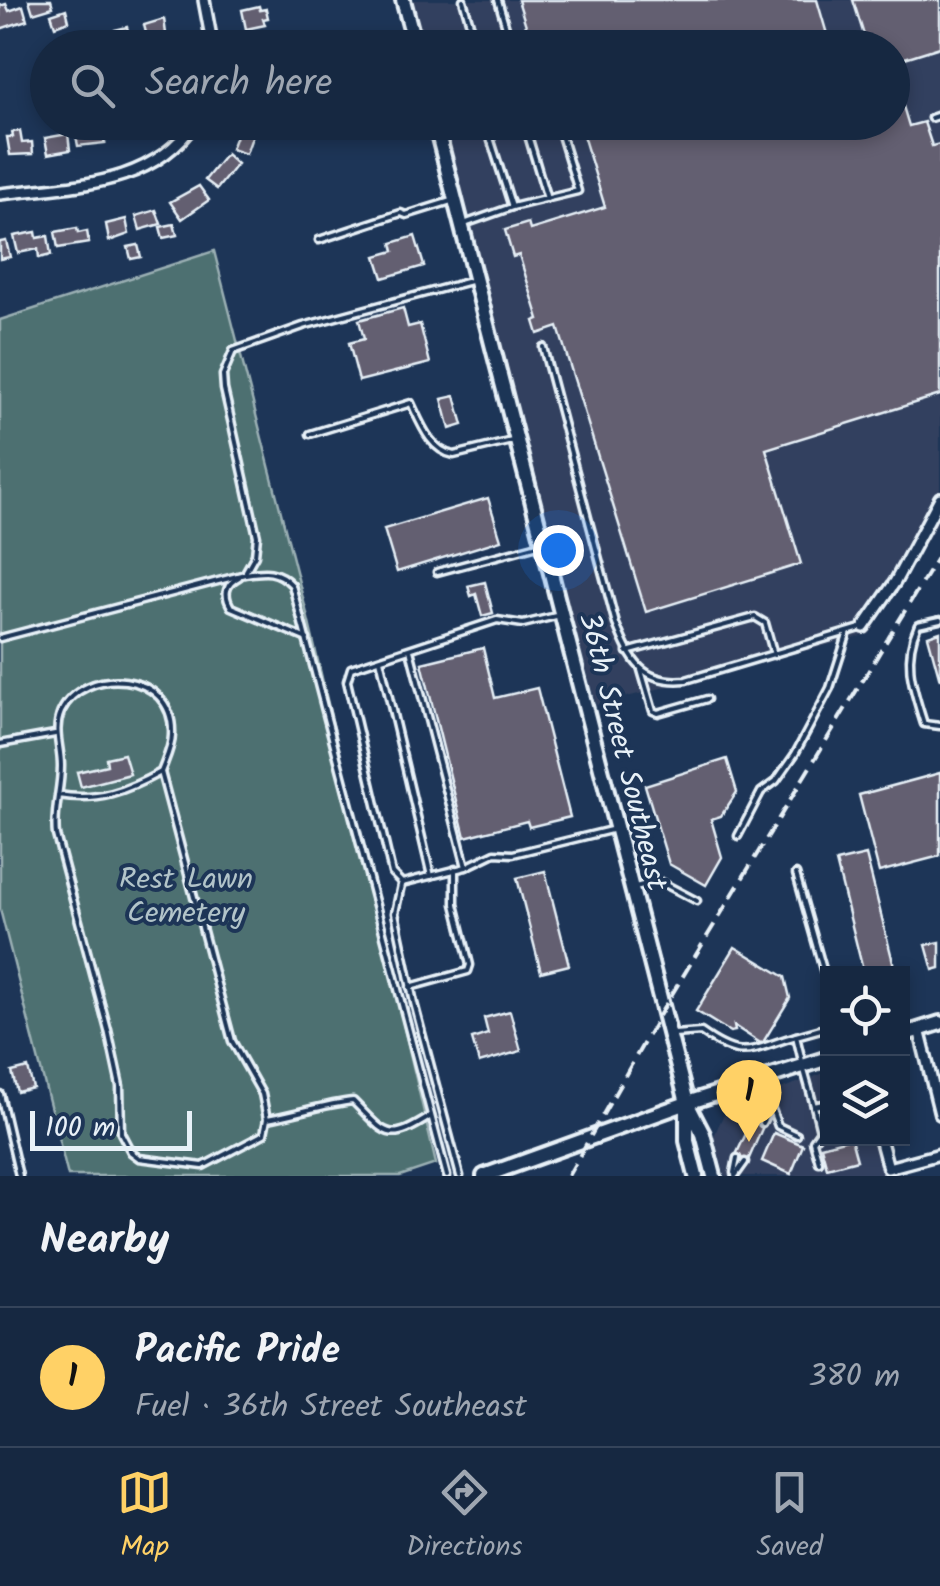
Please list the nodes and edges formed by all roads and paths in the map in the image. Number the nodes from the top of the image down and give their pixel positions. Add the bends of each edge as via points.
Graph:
1 (204, 0) edge
2 (403, 0) edge
3 (462, 0) edge
4 (498, 0) edge
5 (209, 30) edge
6 (411, 30) edge
7 (471, 30) edge
8 (507, 30) edge
9 (940, 115) edge
10 (931, 118) dead end
11 (184, 140) edge
12 (440, 140) edge
13 (491, 140) edge
14 (529, 140) edge
15 (563, 140) edge
16 (0, 194) edge
17 (547, 199) junction
18 (455, 200) junction
19 (512, 207) junction
20 (462, 225) junction
21 (319, 240) dead end
22 (476, 279) junction
23 (543, 347) dead end
24 (310, 434) dead end
25 (516, 440) junction
26 (940, 498) edge
27 (542, 544) junction
28 (437, 572) dead end
29 (244, 574) junction
30 (561, 615) junction
31 (940, 620) edge
32 (864, 626) joint
33 (848, 632) junction
34 (0, 638) edge
35 (310, 642) junction
36 (410, 650) junction
37 (627, 652) junction
38 (774, 655) junction
39 (380, 659) junction
40 (641, 670) junction
41 (707, 698) dead end
42 (940, 726) edge
43 (55, 734) junction
44 (0, 744) edge
45 (161, 772) junction
46 (58, 796) junction
47 (615, 829) junction
48 (738, 836) dead end
49 (466, 867) junction
50 (455, 870) junction
51 (796, 874) dead end
52 (431, 876) junction
53 (402, 883) junction
54 (630, 888) junction
55 (697, 901) dead end
56 (822, 966) edge
57 (410, 987) junction
58 (940, 1023) edge
59 (820, 1029) edge
60 (919, 1030) junction
61 (910, 1033) edge
62 (669, 1035) junction
63 (796, 1036) junction
64 (820, 1060) edge
65 (803, 1065) junction
66 (762, 1079) junction
67 (0, 1094) edge
68 (687, 1103) junction
69 (820, 1104) edge
70 (814, 1106) junction
71 (771, 1107) junction
72 (940, 1114) edge
73 (431, 1116) junction
74 (267, 1119) junction
75 (754, 1120) dead end
76 (762, 1123) dead end
77 (820, 1131) joint
78 (797, 1135) dead end
79 (882, 1146) edge
80 (940, 1154) edge
81 (737, 1158) dead end
82 (744, 1162) dead end
83 (820, 1162) dead end
84 (203, 1166) junction
85 (502, 1173) edge
86 (735, 1174) edge
87 (19, 1176) edge
88 (206, 1176) edge
89 (448, 1176) edge
90 (460, 1176) edge
91 (484, 1176) edge
92 (696, 1176) edge
93 (714, 1176) edge

1 - 5 street
2 - 6 street
3 - 7 lane
4 - 8 lane
9 - 10 lane
11 - 16 street via 162,159 112,179
12 - 18 street, 36th Street Southeast
13 - 19 lane
14 - 17 lane
15 - 17 lane via 578,190
17 - 19 lane
18 - 20 street, 36th Street Southeast
18 - 21 lane
19 - 20 lane
20 - 22 street, 36th Street Southeast
22 - 25 street, 36th Street Southeast
22 - 29 lane via 233,351 224,390 257,536
23 - 37 lane
24 - 25 lane via 411,402 445,454
25 - 27 street, 36th Street Southeast
26 - 32 street
27 - 28 lane
27 - 30 street, 36th Street Southeast
29 - 34 lane
29 - 35 lane via 266,570 292,585
29 - 35 lane via 227,588 230,607
30 - 36 lane via 523,624 497,620
30 - 47 street, 36th Street Southeast
31 - 42 lane via 918,625 908,669 924,724
32 - 33 lane
33 - 38 lane
33 - 48 lane via 830,688 795,754 761,792
35 - 73 lane
36 - 39 lane
36 - 49 lane
37 - 38 lane via 755,616 764,623
37 - 40 lane
38 - 40 lane via 686,680 663,682
39 - 52 lane
39 - 53 lane via 351,668 347,681 392,873
40 - 41 lane via 653,711
43 - 44 lane
43 - 45 lane via 74,693 111,681 145,685 157,692 170,719
43 - 46 lane
45 - 46 lane via 116,794
45 - 74 lane via 232,1041 262,1094
46 - 84 lane via 56,835 108,1030 121,1134 139,1158
47 - 49 lane via 495,854
47 - 54 street, 36th Street Southeast
49 - 50 lane
50 - 52 lane
50 - 57 lane via 468,971
51 - 56 lane
52 - 53 lane
53 - 57 lane via 395,912
54 - 55 lane via 659,881
54 - 62 street, 36th Street Southeast
57 - 90 lane
58 - 60 street
59 - 63 lane
60 - 61 street
60 - 72 street
62 - 63 lane via 701,1032 725,1049 743,1052
62 - 68 street, 36th Street Southeast
63 - 65 lane
64 - 65 street
65 - 66 street
65 - 70 lane
66 - 68 street
66 - 71 lane
67 - 87 lane
68 - 85 street
68 - 92 street, 36th Street Southeast via 686,1140
68 - 93 street, 36th Street Southeast
69 - 70 lane
70 - 77 lane
71 - 75 lane
71 - 76 lane
71 - 78 lane via 778,1126
73 - 74 lane via 396,1135 380,1131 353,1102
73 - 89 lane
74 - 84 lane via 264,1134
77 - 83 lane via 813,1141
79 - 80 street via 888,1168
81 - 86 lane
82 - 86 lane
84 - 88 lane
85 - 91 street

